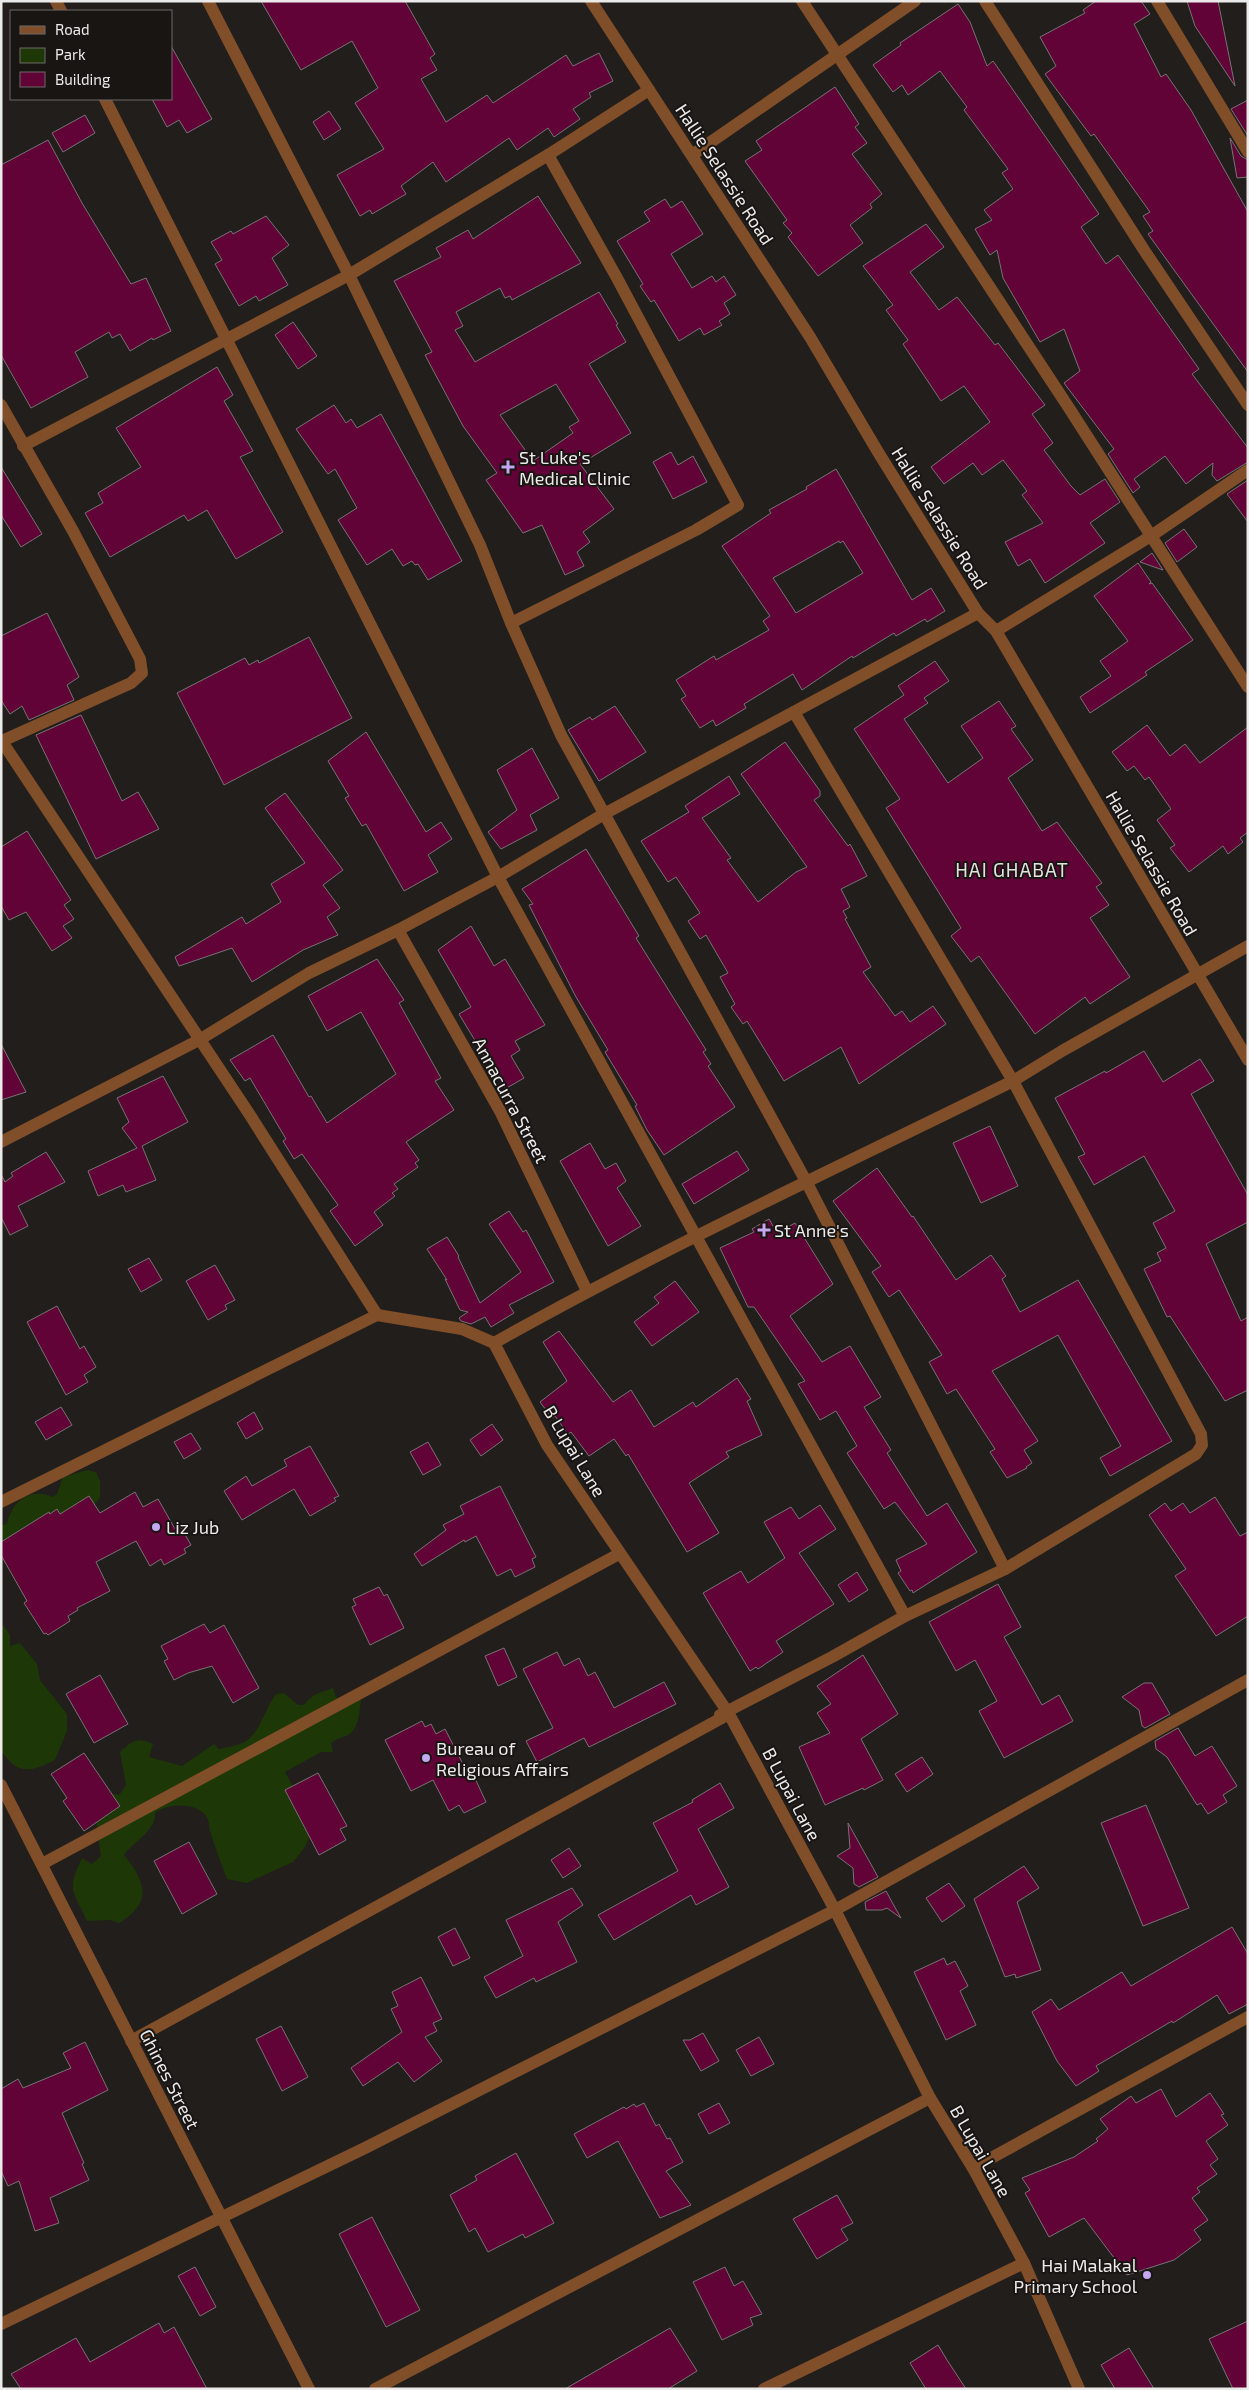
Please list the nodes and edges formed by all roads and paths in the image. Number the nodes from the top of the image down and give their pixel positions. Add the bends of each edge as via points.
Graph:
1 (208, 1) edge
2 (592, 1) edge
3 (802, 1) edge
4 (914, 1) edge
5 (985, 1) edge
6 (1158, 1) edge
7 (837, 55) junction
8 (650, 90) junction
9 (106, 100) edge
10 (1248, 152) edge
11 (548, 155) junction
12 (692, 155) junction
13 (350, 275) junction
14 (226, 338) junction
15 (1, 405) edge
16 (1248, 405) edge
17 (23, 446) junction
18 (1248, 470) edge
19 (1151, 536) junction
20 (978, 613) junction
21 (510, 623) junction
22 (996, 631) junction
23 (1248, 687) edge
24 (794, 712) junction
25 (2, 740) edge
26 (604, 814) junction
27 (498, 877) junction
28 (398, 930) junction
29 (1248, 946) edge
30 (1197, 975) junction
31 (199, 1040) junction
32 (1248, 1060) edge
33 (1014, 1081) junction
34 (1, 1142) edge
35 (807, 1183) junction
36 (696, 1235) junction
37 (587, 1291) junction
38 (377, 1315) junction
39 (494, 1343) junction
40 (1, 1502) edge
41 (619, 1554) junction
42 (1005, 1569) junction
43 (905, 1616) junction
44 (1248, 1680) edge
45 (729, 1714) junction
46 (1, 1785) edge
47 (42, 1864) junction
48 (835, 1910) junction
49 (1248, 2017) edge
50 (131, 2041) junction
51 (930, 2098) junction
52 (973, 2168) junction
53 (220, 2217) junction
54 (1024, 2263) junction
55 (1, 2324) edge
56 (310, 2389) edge
57 (375, 2389) edge
58 (764, 2389) edge
59 (1079, 2389) edge

1 - 13 street
2 - 8 street, Hallie Selassie Road
3 - 7 street
4 - 7 street
5 - 16 street via 1144,250
6 - 10 street
7 - 12 street
7 - 19 street
8 - 11 street
8 - 12 street, Hallie Selassie Road
9 - 14 street
11 - 13 street
11 - 21 street via 738,505 696,530
12 - 20 street, Hallie Selassie Road via 810,337
13 - 14 street
13 - 21 street via 480,545
14 - 17 street
14 - 27 street
15 - 17 street
17 - 25 street via 73,531 140,659 142,673 131,683
18 - 19 street
19 - 22 street
19 - 23 street
20 - 22 street, Hallie Selassie Road
20 - 24 street
21 - 26 street via 561,735
22 - 30 street, Hallie Selassie Road
24 - 26 street
24 - 33 street
25 - 31 street
26 - 27 street
26 - 35 street
27 - 28 street
27 - 36 street
28 - 31 street via 309,973
28 - 37 street, Annacurra Street via 500,1111
29 - 30 street
30 - 32 street, Hallie Selassie Road
30 - 33 street
31 - 34 street
31 - 38 street
33 - 35 street
33 - 42 street via 1201,1434 1202,1445 1196,1454
35 - 36 street
35 - 42 street
36 - 37 street
36 - 43 street
37 - 39 street
38 - 39 street via 462,1329
38 - 40 street
39 - 41 street, B Lupai Lane via 547,1445
41 - 45 street, B Lupai Lane
41 - 47 street
42 - 43 street
43 - 45 street via 720,1715
44 - 48 street
45 - 48 street, B Lupai Lane
45 - 50 street
46 - 47 street, Ghines Street
47 - 50 street, Ghines Street
48 - 51 street, B Lupai Lane
48 - 53 street via 365,2148
49 - 52 street
50 - 53 street, Ghines Street
51 - 52 street, B Lupai Lane
51 - 57 street
52 - 54 street, B Lupai Lane
53 - 55 street
53 - 56 street, Ghines Street
54 - 58 street
54 - 59 street, B Lupai Lane

